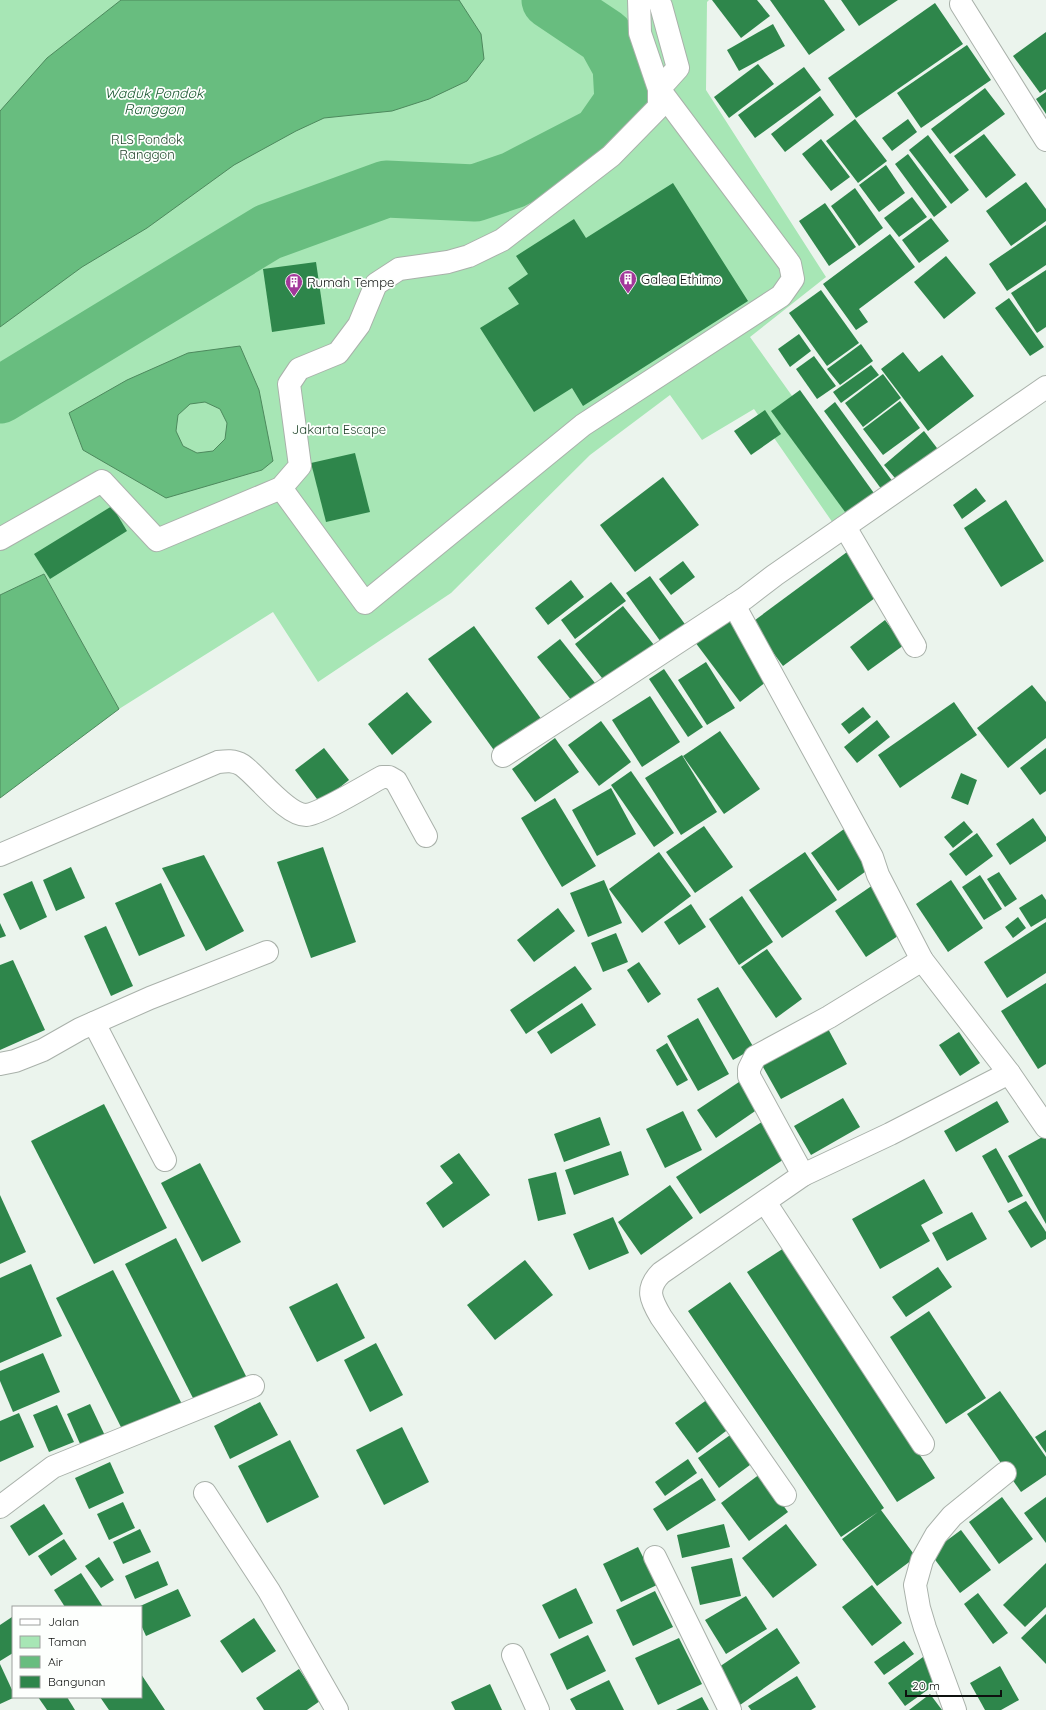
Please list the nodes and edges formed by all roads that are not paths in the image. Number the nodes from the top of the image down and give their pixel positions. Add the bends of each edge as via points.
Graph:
1 (639, 0) edge
2 (658, 0) edge
3 (961, 4) dead end
4 (659, 89) junction
5 (1046, 140) edge
6 (1046, 387) edge
7 (281, 488) junction
8 (845, 527) junction
9 (0, 539) edge
10 (734, 605) junction
11 (915, 646) dead end
12 (503, 756) dead end
13 (426, 836) dead end
14 (0, 855) edge
15 (267, 952) dead end
16 (922, 960) junction
17 (94, 1023) junction
18 (0, 1064) edge
19 (1009, 1073) junction
20 (1046, 1128) edge
21 (165, 1160) dead end
22 (803, 1175) junction
23 (765, 1202) junction
24 (253, 1386) dead end
25 (923, 1444) dead end
26 (1005, 1473) dead end
27 (205, 1493) dead end
28 (785, 1495) dead end
29 (0, 1507) edge
30 (655, 1557) dead end
31 (513, 1655) dead end
32 (337, 1710) edge
33 (538, 1710) edge
34 (730, 1710) edge
35 (955, 1710) edge

1 - 4 street via 640,33
2 - 4 street via 678,68
3 - 5 street
4 - 7 street via 659,107 611,156 502,240 469,256 448,262 399,269 376,284 359,325 338,352 299,369 289,384 300,466
4 - 7 street via 790,264 793,279 781,296 583,425 366,603
6 - 8 street
7 - 9 street via 157,540 102,481
8 - 10 street
8 - 11 street
10 - 12 street
10 - 16 street via 872,857 878,875
13 - 14 street via 396,781 389,777 382,777 318,812 306,815 284,804 241,765 230,761 218,762
15 - 17 street
16 - 19 street
16 - 22 street via 829,1017 755,1058 749,1069 749,1076
17 - 18 street via 43,1050
17 - 21 street
19 - 20 street
19 - 22 street
22 - 23 street
23 - 25 street
23 - 28 street via 661,1273 653,1281 651,1293 661,1317
24 - 29 street via 53,1467
26 - 35 street via 952,1516 936,1535 922,1560 915,1585 925,1628
27 - 32 street via 269,1591
30 - 34 street
31 - 33 street

